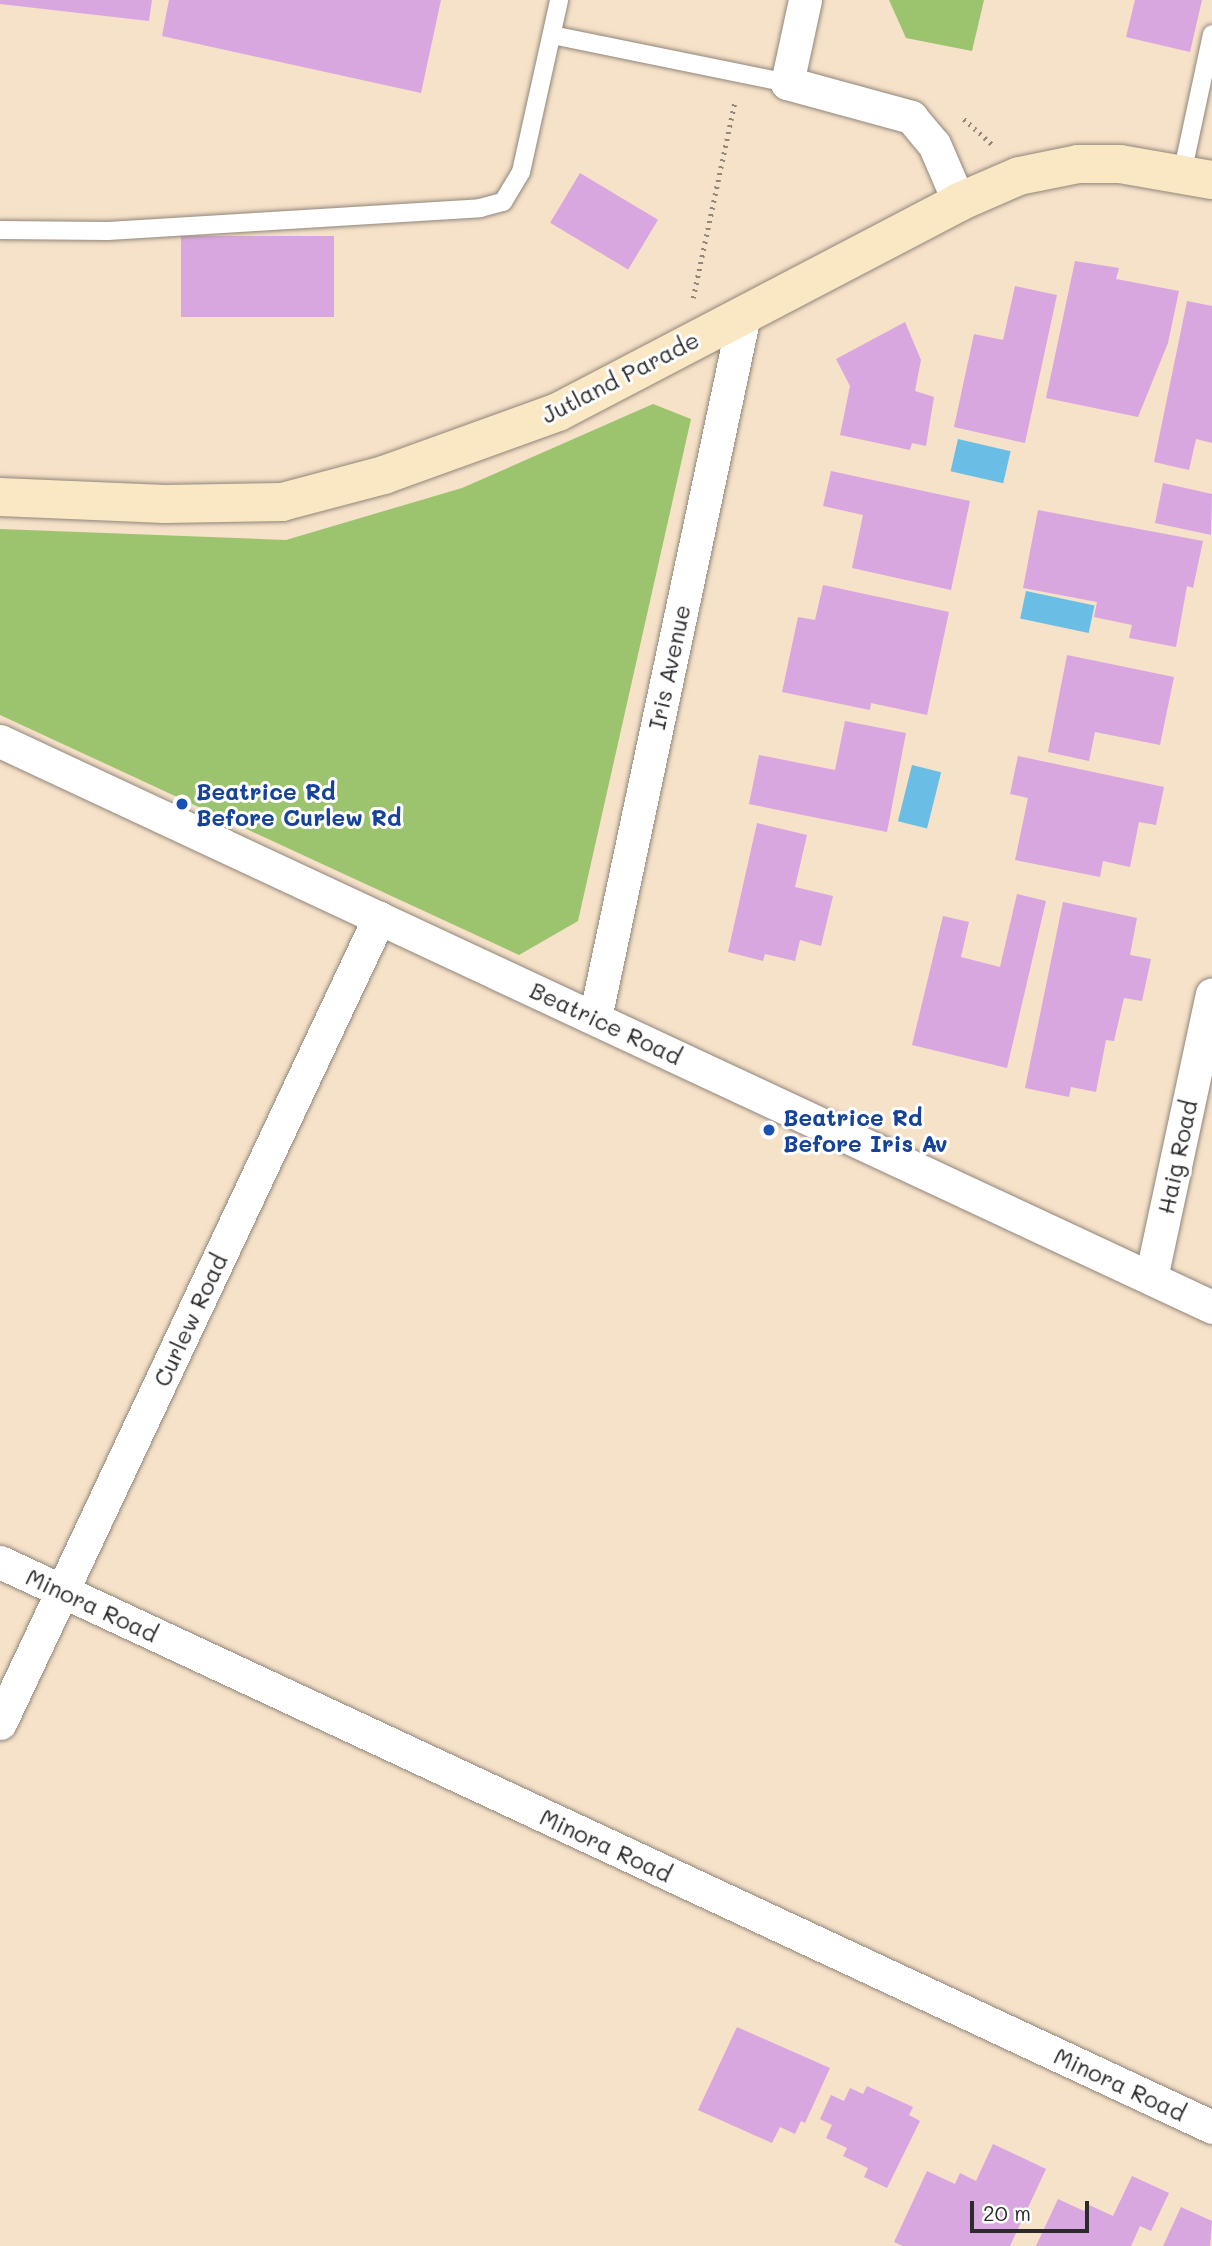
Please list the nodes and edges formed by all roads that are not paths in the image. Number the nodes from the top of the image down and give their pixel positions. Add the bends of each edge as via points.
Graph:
1 (559, 0) edge
2 (805, 0) edge
3 (1212, 34) edge
4 (552, 35) junction
5 (787, 83) junction
6 (1197, 177) edge
7 (960, 202) junction
8 (0, 230) edge
9 (744, 315) junction
10 (0, 497) edge
11 (0, 741) edge
12 (379, 918) junction
13 (1212, 994) edge
14 (595, 1018) junction
15 (1152, 1278) junction
16 (1212, 1307) edge
17 (0, 1562) edge
18 (62, 1591) junction
19 (0, 1723) edge
20 (1212, 2127) edge

1 - 4 lane
2 - 5 street
3 - 6 lane
4 - 5 lane
4 - 8 lane via 521,172 503,202 480,208 108,231
5 - 7 street via 911,117 934,144
6 - 7 street, Jutland Parade via 1139,165 1078,164 1019,176
7 - 9 street, Jutland Parade
9 - 10 street, Jutland Parade via 558,412 384,475 282,502 165,504
9 - 14 street, Iris Avenue
11 - 12 street, Beatrice Road
12 - 14 street, Beatrice Road
12 - 18 street, Curlew Road
13 - 15 street, Haig Road
14 - 15 street, Beatrice Road
15 - 16 street, Beatrice Road
17 - 18 street, Minora Road
18 - 19 street, Curlew Road
18 - 20 street, Minora Road

